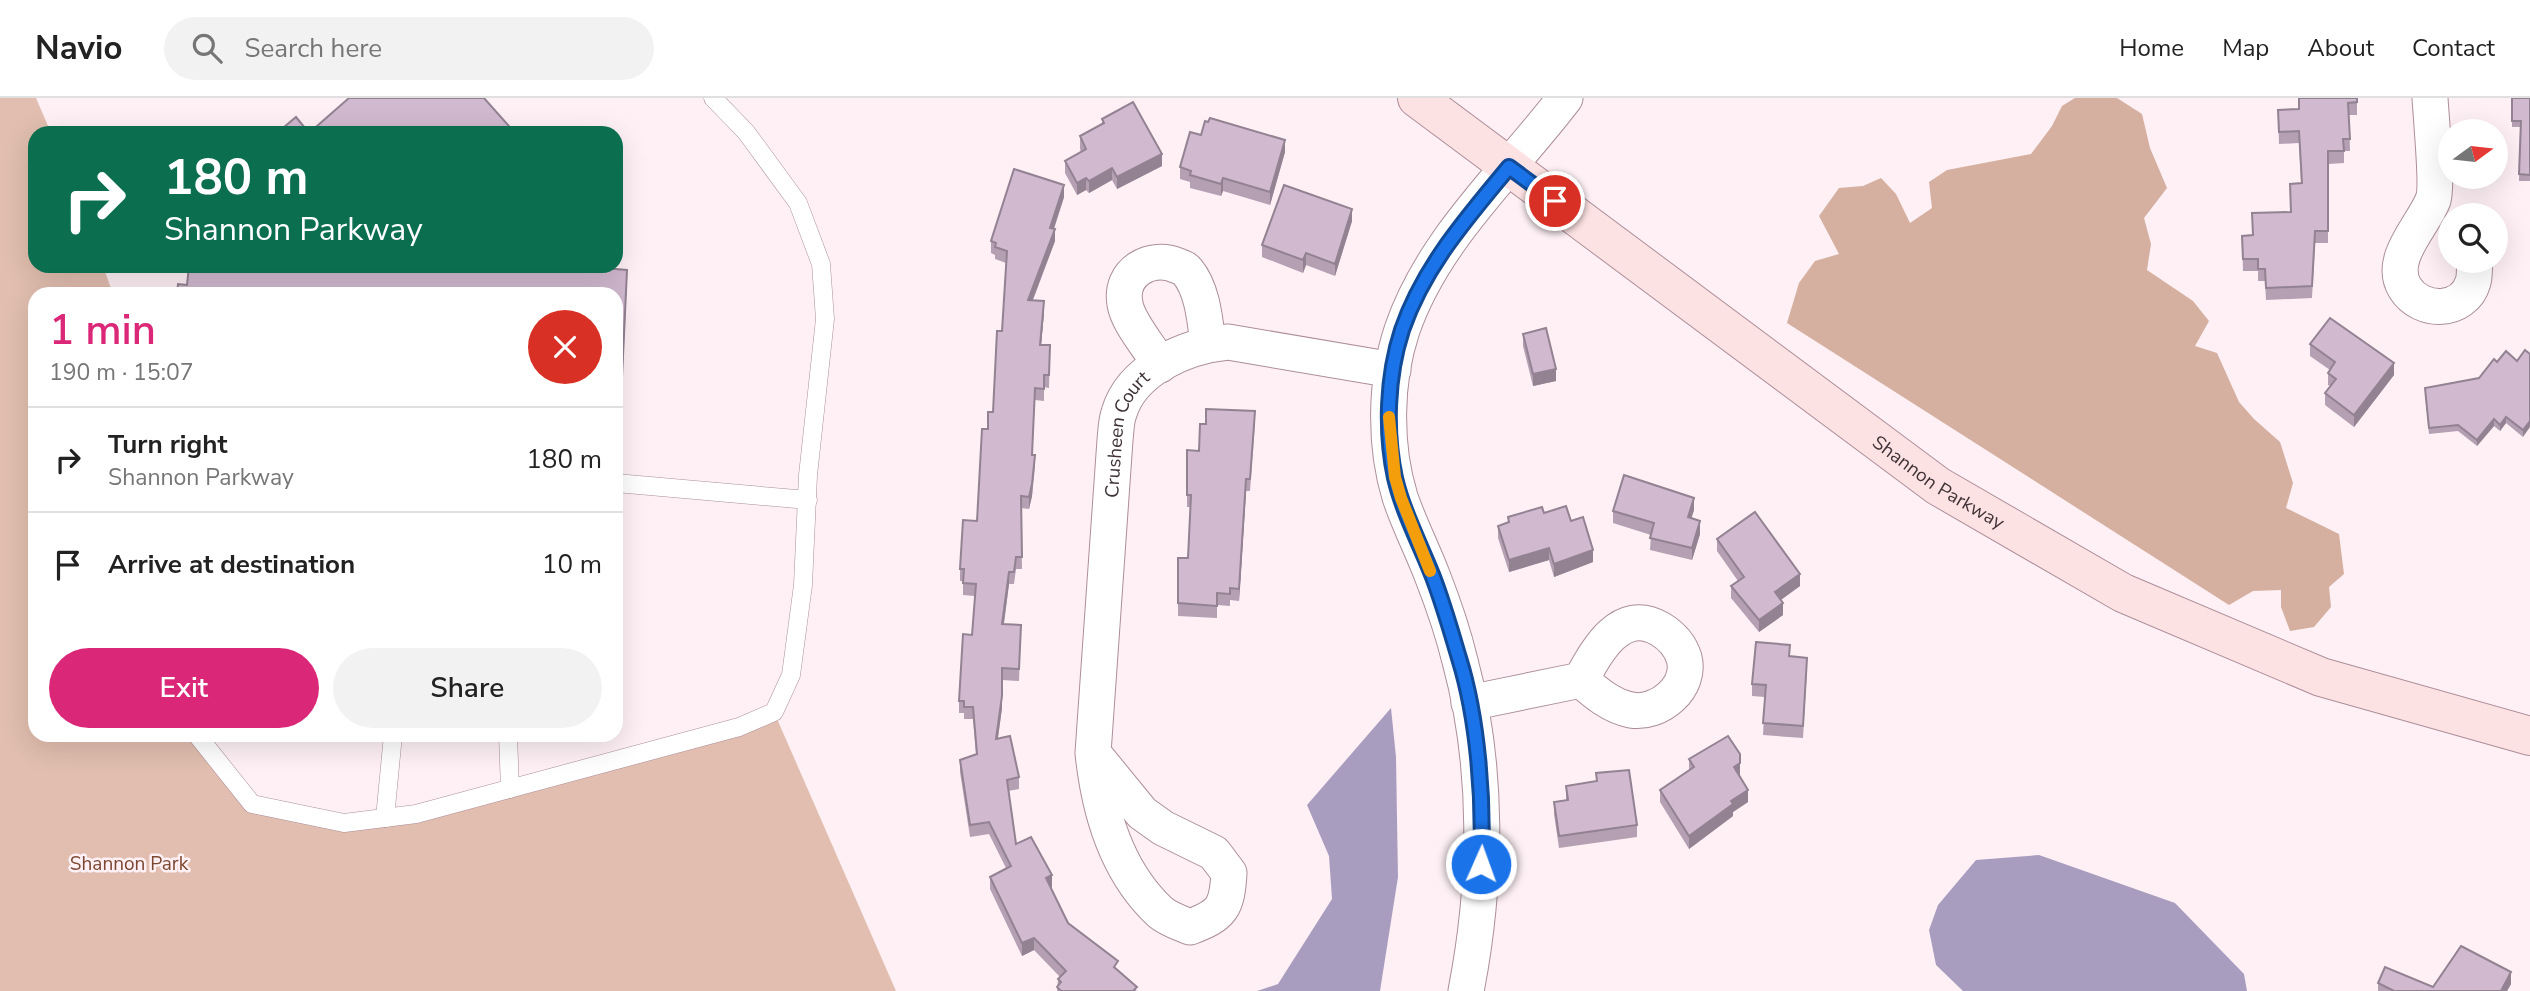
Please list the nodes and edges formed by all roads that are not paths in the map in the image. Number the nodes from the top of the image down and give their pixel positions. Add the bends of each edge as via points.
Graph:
1 (713, 98) edge
2 (1417, 98) edge
3 (1565, 98) edge
4 (2430, 98) edge
5 (1509, 167) junction
6 (2442, 203) edge
7 (2438, 212) edge
8 (2474, 273) edge
9 (1208, 344) junction
10 (1160, 365) junction
11 (1392, 370) junction
12 (623, 484) edge
13 (808, 500) junction
14 (1581, 680) dead end
15 (1469, 703) junction
16 (2530, 736) edge
17 (203, 742) edge
18 (215, 742) edge
19 (392, 742) edge
20 (508, 742) edge
21 (1093, 753) junction
22 (212, 754) junction
23 (510, 789) junction
24 (385, 818) junction
25 (1466, 991) edge

1 - 13 lane via 746,132 798,203 821,264 825,319
2 - 5 street, Shannon Parkway
3 - 5 street
4 - 6 street
5 - 11 street via 1439,255 1412,306
5 - 16 street, Shannon Parkway via 1938,486 2123,593 2321,677
7 - 8 street via 2404,252 2400,272 2404,288 2432,307 2450,306 2463,299
9 - 10 street, Crusheen Court
9 - 10 street via 1198,292 1186,270 1165,260 1149,263 1136,270 1126,286 1124,301 1129,319
9 - 11 street, Crusheen Court via 1228,342
10 - 21 street, Crusheen Court via 1129,391 1119,413
11 - 15 street via 1389,413 1395,477 1460,661
12 - 13 lane
13 - 23 lane via 791,675 774,712 739,727
14 - 15 street
15 - 25 street via 1479,771 1482,841 1476,933
17 - 22 lane
18 - 22 lane
19 - 24 lane
20 - 23 lane
21 - 21 street, Crusheen Court via 1106,822 1118,856 1138,887 1162,914 1190,927 1213,919 1228,896 1229,873 1214,853 1142,813
22 - 24 lane via 252,804 344,823
23 - 24 lane

